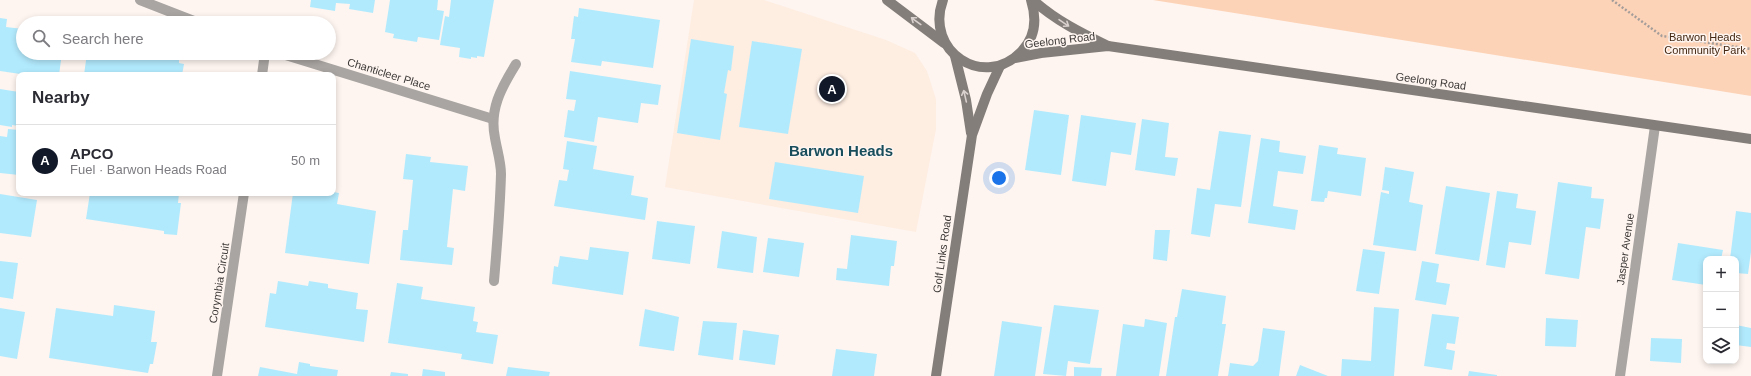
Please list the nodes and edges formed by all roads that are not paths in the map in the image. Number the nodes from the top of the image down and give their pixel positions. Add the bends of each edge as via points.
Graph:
1 (140, 0) edge
2 (887, 0) edge
3 (943, 0) edge
4 (1032, 0) edge
5 (181, 16) edge
6 (944, 42) junction
7 (1108, 46) junction
8 (955, 56) junction
9 (1015, 58) junction
10 (264, 60) edge
11 (302, 60) edge
12 (516, 64) dead end
13 (1000, 66) junction
14 (262, 72) edge
15 (493, 118) junction
16 (1655, 126) junction
17 (972, 135) junction
18 (1751, 140) edge
19 (244, 196) edge
20 (494, 281) dead end
21 (217, 376) edge
22 (936, 376) edge
23 (1620, 376) edge

1 - 5 street
6 -> 2 street
3 - 6 street via 939,10 939,27
4 -> 7 street, Geelong Road via 1070,28
4 - 9 street via 1035,13 1034,30 1028,45
6 - 8 street
7 - 9 street, Geelong Road
7 - 16 street, Geelong Road
8 - 13 street via 967,63 983,67
17 -> 8 street, Golf Links Road
9 - 13 street
10 - 14 street
11 - 15 street, Chanticleer Place
12 - 15 street via 498,95
13 - 17 street, Golf Links Road
15 - 20 street via 501,167
16 - 18 street, Geelong Road
16 - 23 street, Jasper Avenue
17 - 22 street, Golf Links Road
19 - 21 street, Corymbia Circuit

